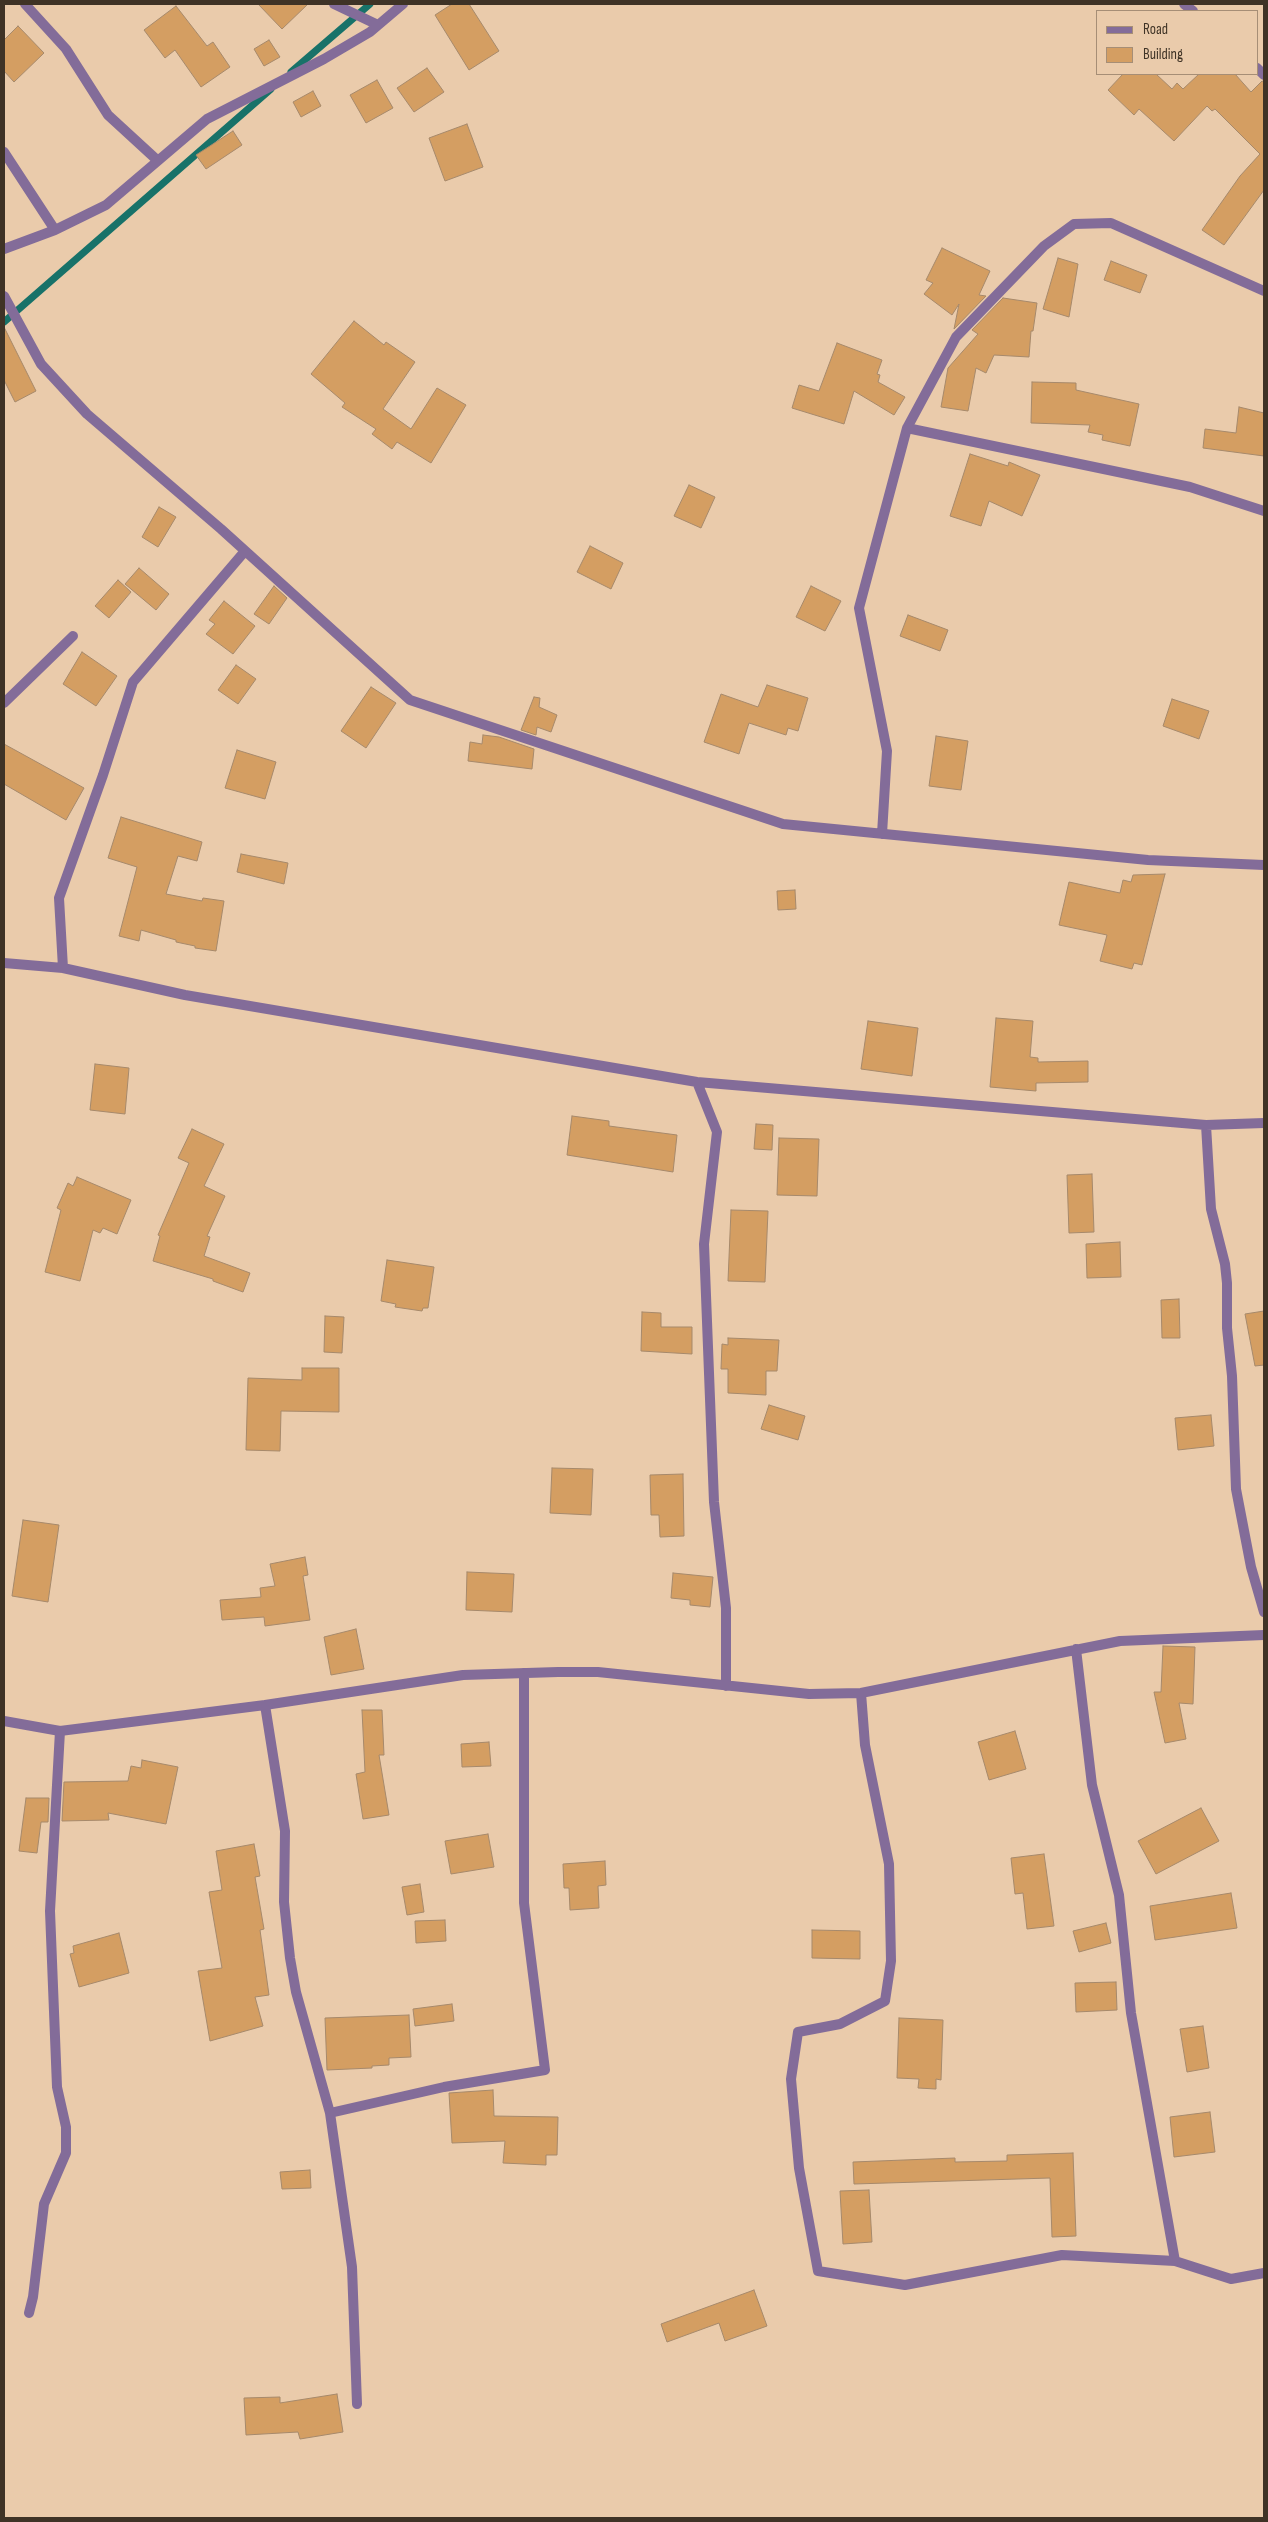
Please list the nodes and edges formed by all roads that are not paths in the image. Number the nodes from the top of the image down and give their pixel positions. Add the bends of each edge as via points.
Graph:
1 (25, 4) edge
2 (334, 4) edge
3 (403, 4) edge
4 (378, 25) junction
5 (4, 152) edge
6 (157, 160) junction
7 (55, 230) junction
8 (4, 249) edge
9 (1264, 291) edge
10 (4, 296) edge
11 (907, 428) junction
12 (1264, 510) edge
13 (245, 551) junction
14 (73, 636) dead end
15 (4, 703) edge
16 (882, 834) junction
17 (1264, 865) edge
18 (4, 963) edge
19 (63, 968) junction
20 (697, 1082) junction
21 (1264, 1123) edge
22 (1206, 1125) junction
23 (1264, 1612) edge
24 (1264, 1635) edge
25 (1076, 1649) junction
26 (524, 1673) junction
27 (726, 1686) junction
28 (861, 1694) junction
29 (265, 1705) junction
30 (4, 1721) edge
31 (60, 1731) junction
32 (330, 2113) junction
33 (1175, 2261) junction
34 (1264, 2273) edge
35 (29, 2313) dead end
36 (357, 2404) dead end

1 - 6 street via 66,50 108,115
2 - 4 street
3 - 4 street
4 - 6 street via 324,59 207,119
5 - 7 street
6 - 7 street via 106,205
7 - 8 street
9 - 11 street via 1111,223 1074,224 1044,246 956,337
10 - 13 street via 41,364 87,414
11 - 12 street via 1190,487
11 - 16 street via 859,608 887,751
13 - 16 street via 410,700 783,824
13 - 19 street via 133,682 59,898
14 - 15 street
16 - 17 street via 1148,860
18 - 19 street
19 - 20 street via 185,994
20 - 22 street
20 - 27 street via 717,1132 704,1244 714,1502 726,1608
21 - 22 street
22 - 23 street via 1211,1209 1227,1283 1236,1489 1251,1567
24 - 25 street via 1120,1641
25 - 28 street
25 - 33 street via 1092,1786 1120,1895 1131,2013
26 - 27 street via 598,1672
26 - 29 street via 463,1675
26 - 32 street via 524,1903 545,2070 444,2087
27 - 28 street via 809,1694
28 - 33 street via 865,1744 889,1864 891,1961 885,2001 840,2024 798,2032 791,2079 799,2168 818,2271 905,2285 1062,2255
29 - 31 street
29 - 32 street via 284,1830 284,1902 290,1958 296,1992
30 - 31 street
31 - 35 street via 50,1911 57,2088 66,2127 66,2153 44,2204
32 - 36 street via 352,2267
33 - 34 street via 1231,2279

